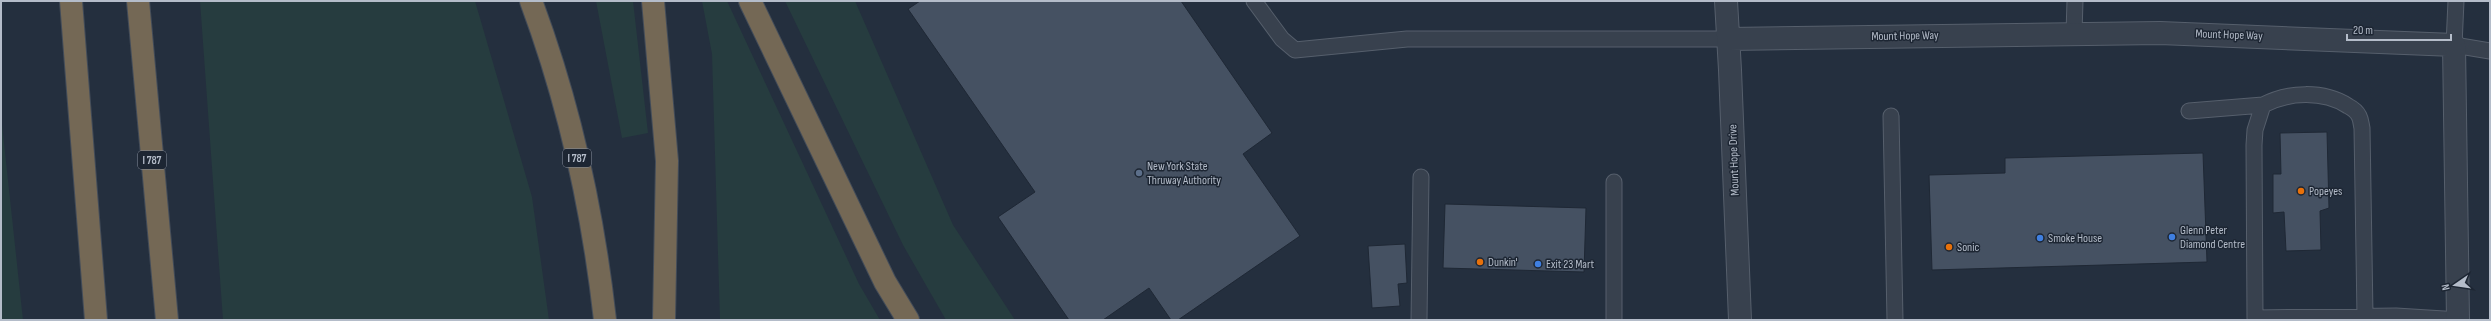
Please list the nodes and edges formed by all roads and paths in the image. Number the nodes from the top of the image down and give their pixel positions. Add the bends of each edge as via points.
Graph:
1 (71, 1) edge
2 (138, 1) edge
3 (531, 1) edge
4 (653, 1) edge
5 (750, 1) edge
6 (1254, 1) edge
7 (1726, 1) edge
8 (2075, 1) edge
9 (2456, 1) edge
10 (2074, 33) junction
11 (1729, 39) junction
12 (2454, 45) junction
13 (2490, 51) edge
14 (2263, 105) junction
15 (2189, 111) dead end
16 (1891, 116) dead end
17 (1421, 177) dead end
18 (1614, 182) dead end
19 (2365, 316) junction
20 (96, 320) edge
21 (167, 320) edge
22 (605, 320) edge
23 (664, 320) edge
24 (908, 320) edge
25 (1419, 320) edge
26 (1614, 320) edge
27 (1740, 320) edge
28 (1895, 320) edge
29 (2458, 320) edge

1 - 20 highway
2 - 21 highway, I 787
3 - 22 highway, I 787 via 559,85 575,152 591,228
4 - 23 highway via 667,161
5 - 24 highway via 870,254
6 - 11 lane via 1282,39 1295,50 1407,39
7 - 11 street, Mount Hope Drive
8 - 10 lane
9 - 12 lane
10 - 11 street, Mount Hope Way
10 - 12 street, Mount Hope Way via 2221,34
11 - 27 street, Mount Hope Drive
12 - 13 lane
12 - 29 street
14 - 15 lane
14 - 19 lane via 2292,96 2312,95 2342,102 2359,115 2362,128
14 - 19 lane via 2255,130 2254,145 2255,318
16 - 28 lane
17 - 25 lane
18 - 26 lane
19 - 29 lane

